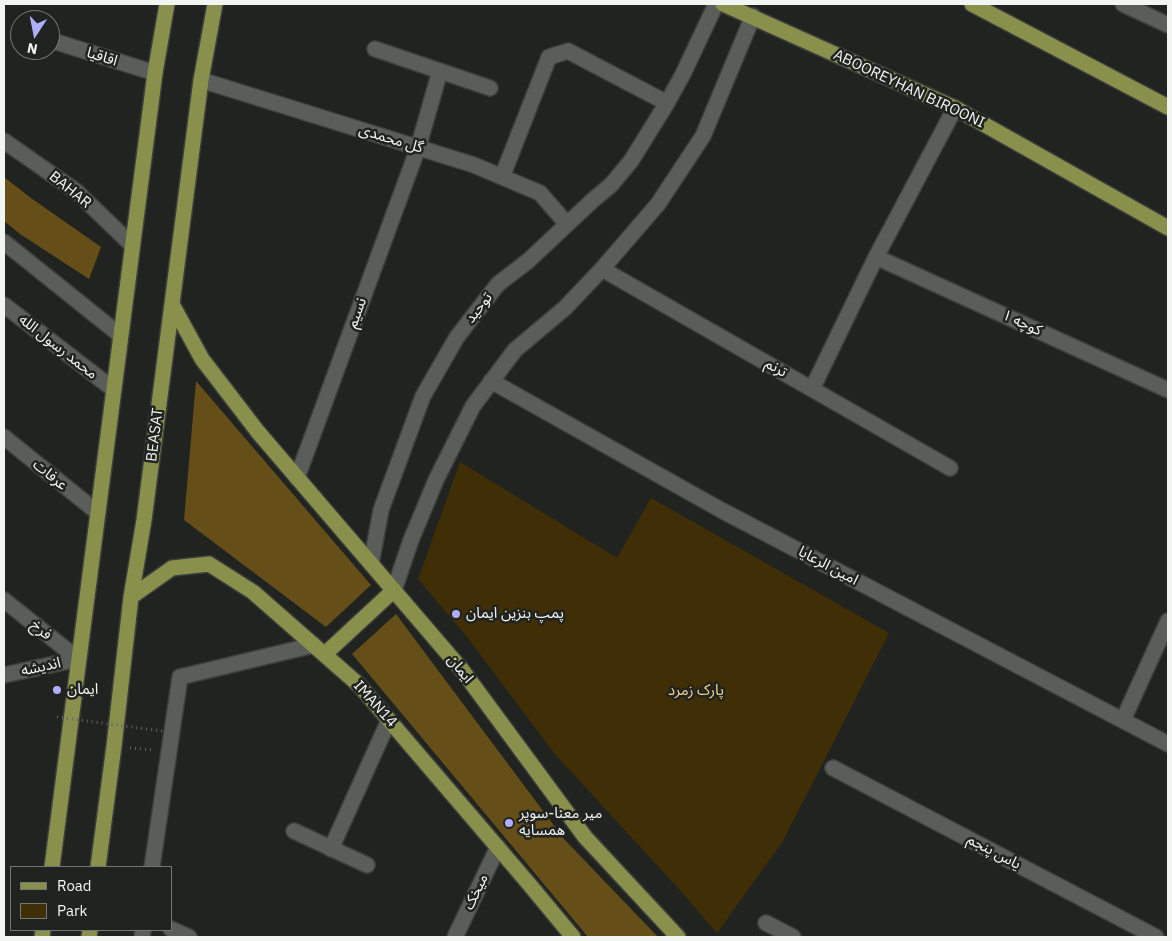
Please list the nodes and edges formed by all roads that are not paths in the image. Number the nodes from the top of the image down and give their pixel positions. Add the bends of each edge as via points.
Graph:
1 (166, 4) edge
2 (215, 4) edge
3 (716, 4) edge
4 (723, 4) edge
5 (972, 4) edge
6 (1123, 4) edge
7 (752, 16) junction
8 (1168, 25) edge
9 (60, 43) edge
10 (375, 49) dead end
11 (440, 71) junction
12 (155, 73) junction
13 (201, 80) junction
14 (490, 88) dead end
15 (667, 103) junction
16 (1168, 106) edge
17 (955, 108) junction
18 (4, 141) edge
19 (418, 148) junction
20 (502, 177) junction
21 (567, 224) junction
22 (1168, 228) edge
23 (4, 242) edge
24 (132, 245) junction
25 (876, 256) junction
26 (602, 269) junction
27 (172, 304) junction
28 (4, 305) edge
29 (120, 335) junction
30 (491, 381) junction
31 (113, 389) junction
32 (812, 389) junction
33 (1168, 390) edge
34 (4, 437) edge
35 (950, 468) dead end
36 (297, 478) junction
37 (97, 512) junction
38 (371, 564) junction
39 (394, 590) junction
40 (131, 597) junction
41 (4, 600) edge
42 (1168, 621) edge
43 (320, 649) junction
44 (78, 659) junction
45 (4, 675) edge
46 (389, 720) junction
47 (1123, 720) junction
48 (1168, 744) edge
49 (833, 768) dead end
50 (294, 831) dead end
51 (498, 847) junction
52 (331, 849) junction
53 (367, 865) dead end
54 (52, 866) edge
55 (98, 866) edge
56 (152, 866) edge
57 (766, 924) dead end
58 (172, 929) edge
59 (189, 937) edge
60 (455, 937) edge
61 (573, 937) edge
62 (678, 937) edge
63 (793, 937) edge
64 (1156, 937) edge

1 - 12 main road
2 - 13 main road, BEASAT
3 - 15 street, توحید
4 - 7 main road, ABOOREYHAN BIROONI
5 - 16 main road
6 - 8 street
7 - 17 main road, ABOOREYHAN BIROONI
7 - 26 street via 702,136 658,204
9 - 12 street, اقاقیا
10 - 11 street
11 - 14 street
11 - 19 street, نسیم
12 - 24 main road
13 - 19 street, گل محمدی
13 - 27 main road, BEASAT
15 - 20 street via 568,51 548,57
15 - 21 street, توحید via 631,161 611,185
17 - 22 main road, ABOOREYHAN BIROONI
17 - 25 street
18 - 24 street, BAHAR via 77,192
19 - 20 street, گل محمدی
19 - 36 street, نسیم
20 - 21 street, گل محمدی via 540,193
21 - 38 street, توحید via 498,284 457,337 423,396 381,510
23 - 29 street
24 - 29 main road
25 - 32 street
25 - 33 street, کوچه ۱
26 - 30 street via 565,308 515,350
26 - 32 street, ترنم
27 - 36 main road, ایمان via 202,359
27 - 40 main road, BEASAT
28 - 31 street, محمد رسول الله
29 - 31 main road
30 - 39 street via 473,406 436,480
30 - 47 street, امین الرعایا via 721,510
31 - 37 main road
32 - 35 street, ترنم
34 - 37 street, عرفات
36 - 38 main road, ایمان
37 - 44 main road
38 - 39 main road, ایمان
39 - 43 main road
39 - 62 main road, ایمان via 462,670 585,837
40 - 43 main road, IMAN14 via 172,568 209,564 253,592
40 - 55 main road, BEASAT
41 - 44 street, فرخ
42 - 47 street
43 - 46 main road, IMAN14 via 360,685
43 - 56 street via 180,677
44 - 45 street, اندیشه
44 - 54 main road
46 - 51 main road, IMAN14
46 - 52 street
47 - 48 street, امین الرعایا
49 - 64 street, یاس پنجم
50 - 52 street
51 - 60 street, میخک
51 - 61 main road, IMAN14
52 - 53 street
57 - 63 street
58 - 59 street

